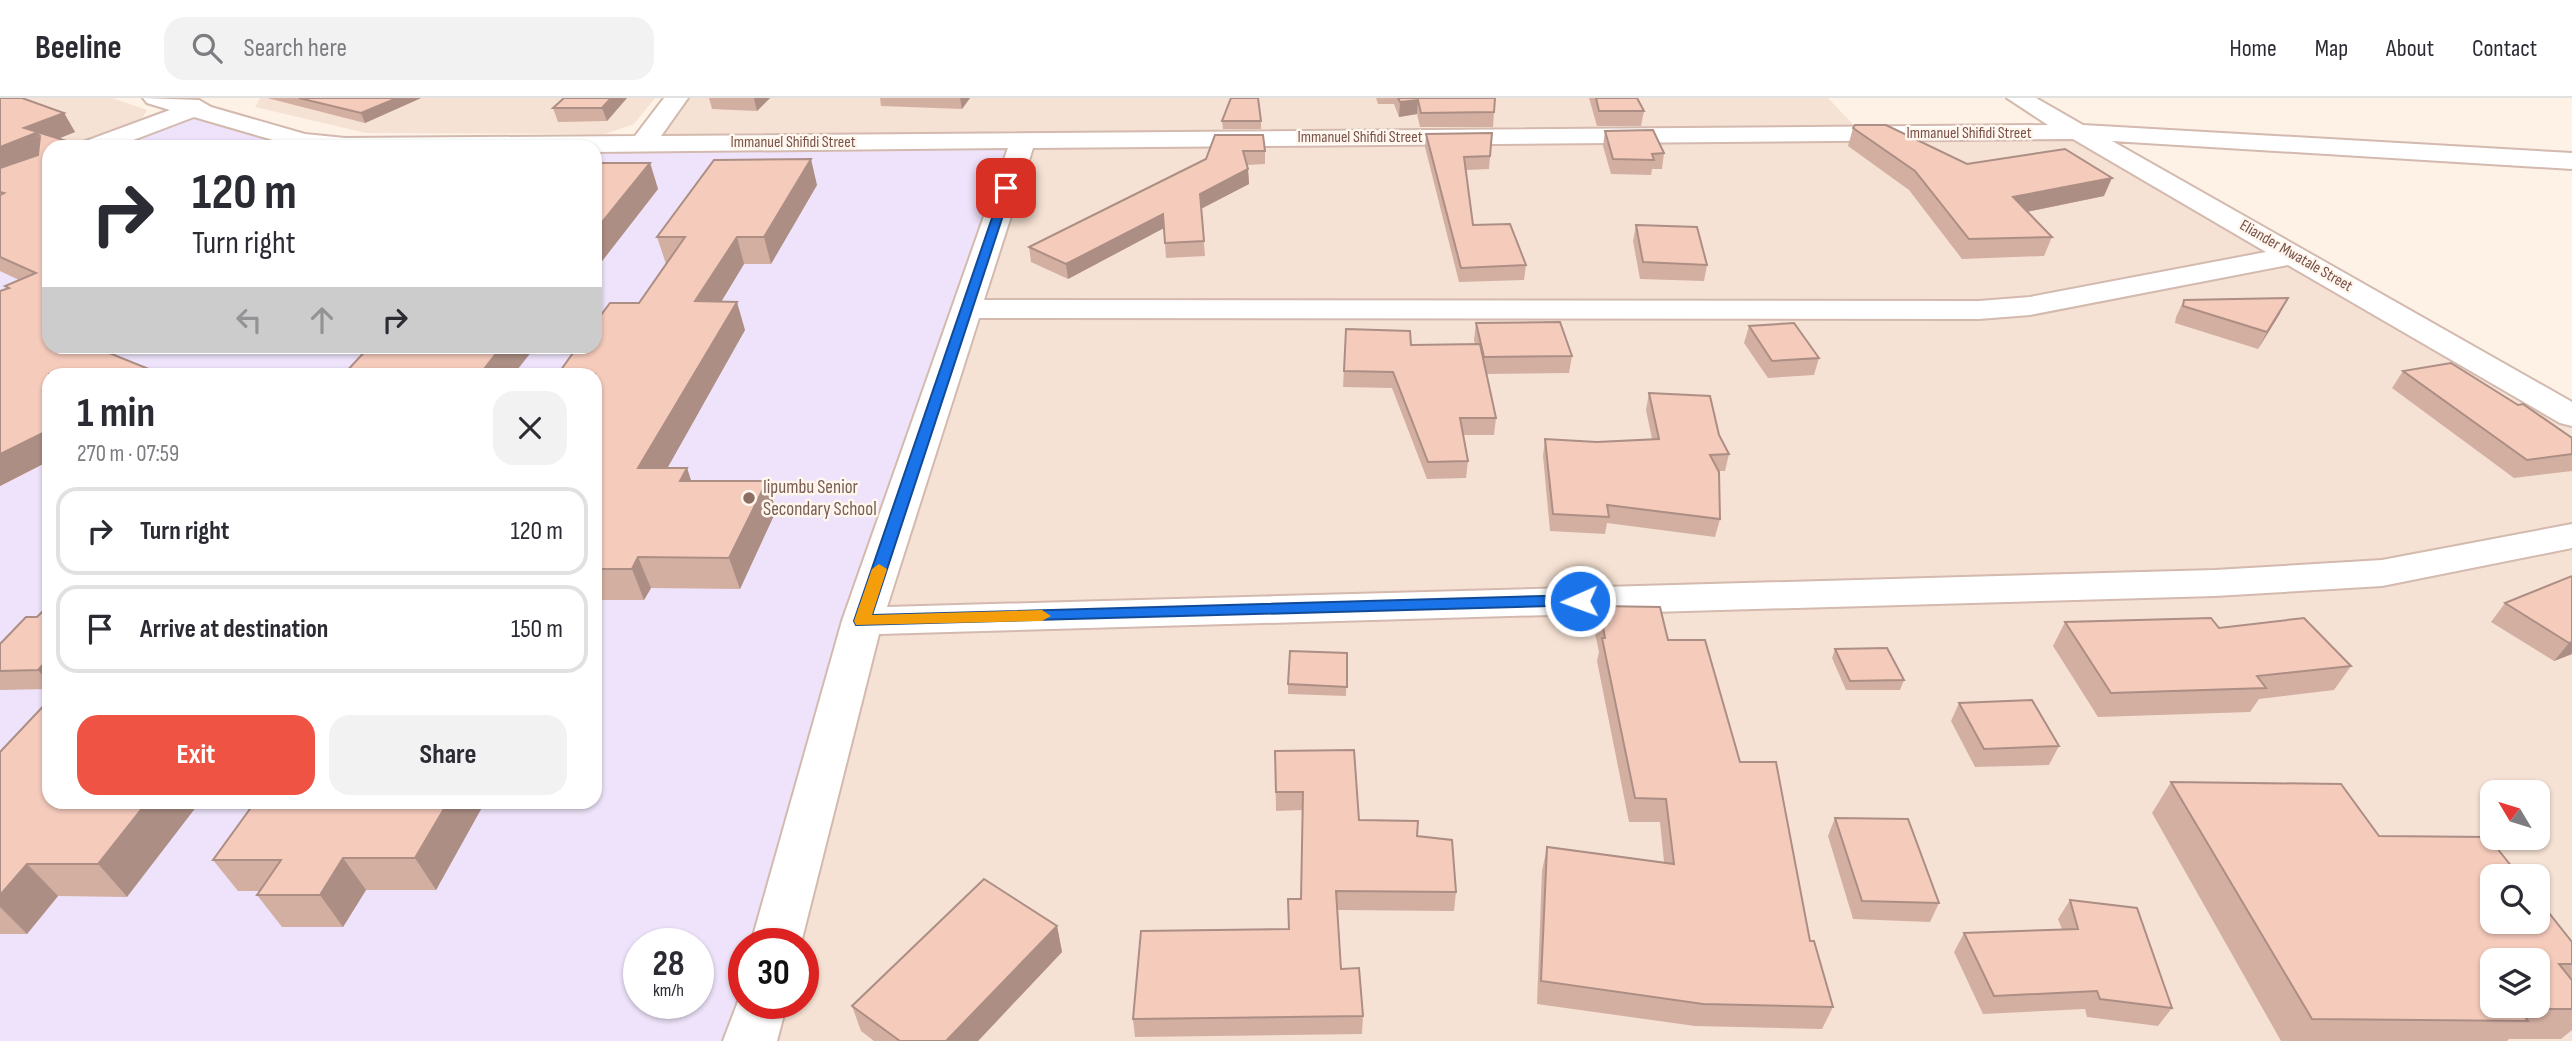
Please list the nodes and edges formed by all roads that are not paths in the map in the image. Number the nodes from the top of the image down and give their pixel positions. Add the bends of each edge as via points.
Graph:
1 (155, 98) edge
2 (223, 98) edge
3 (676, 98) edge
4 (2019, 98) edge
5 (193, 109) junction
6 (2082, 132) junction
7 (111, 140) edge
8 (306, 140) edge
9 (1023, 140) junction
10 (602, 142) edge
11 (643, 142) junction
12 (2572, 162) edge
13 (2295, 255) junction
14 (966, 309) junction
15 (2572, 416) edge
16 (2572, 536) edge
17 (862, 621) junction
18 (780, 928) edge
19 (756, 1019) edge
20 (750, 1041) edge

1 - 5 street, Immanuel Shifidi Street
2 - 5 street
3 - 11 street
4 - 6 street, Eliander Mwatale Street
5 - 7 street
5 - 8 street, Immanuel Shifidi Street
6 - 9 street, Immanuel Shifidi Street
6 - 12 street, Immanuel Shifidi Street
6 - 13 street, Eliander Mwatale Street
9 - 11 street, Immanuel Shifidi Street
9 - 14 street
10 - 11 street, Immanuel Shifidi Street
13 - 14 street via 2030,306 1979,310
13 - 15 street, Eliander Mwatale Street
14 - 17 street
16 - 17 street via 2382,573 2215,583
17 - 18 street
19 - 20 street

